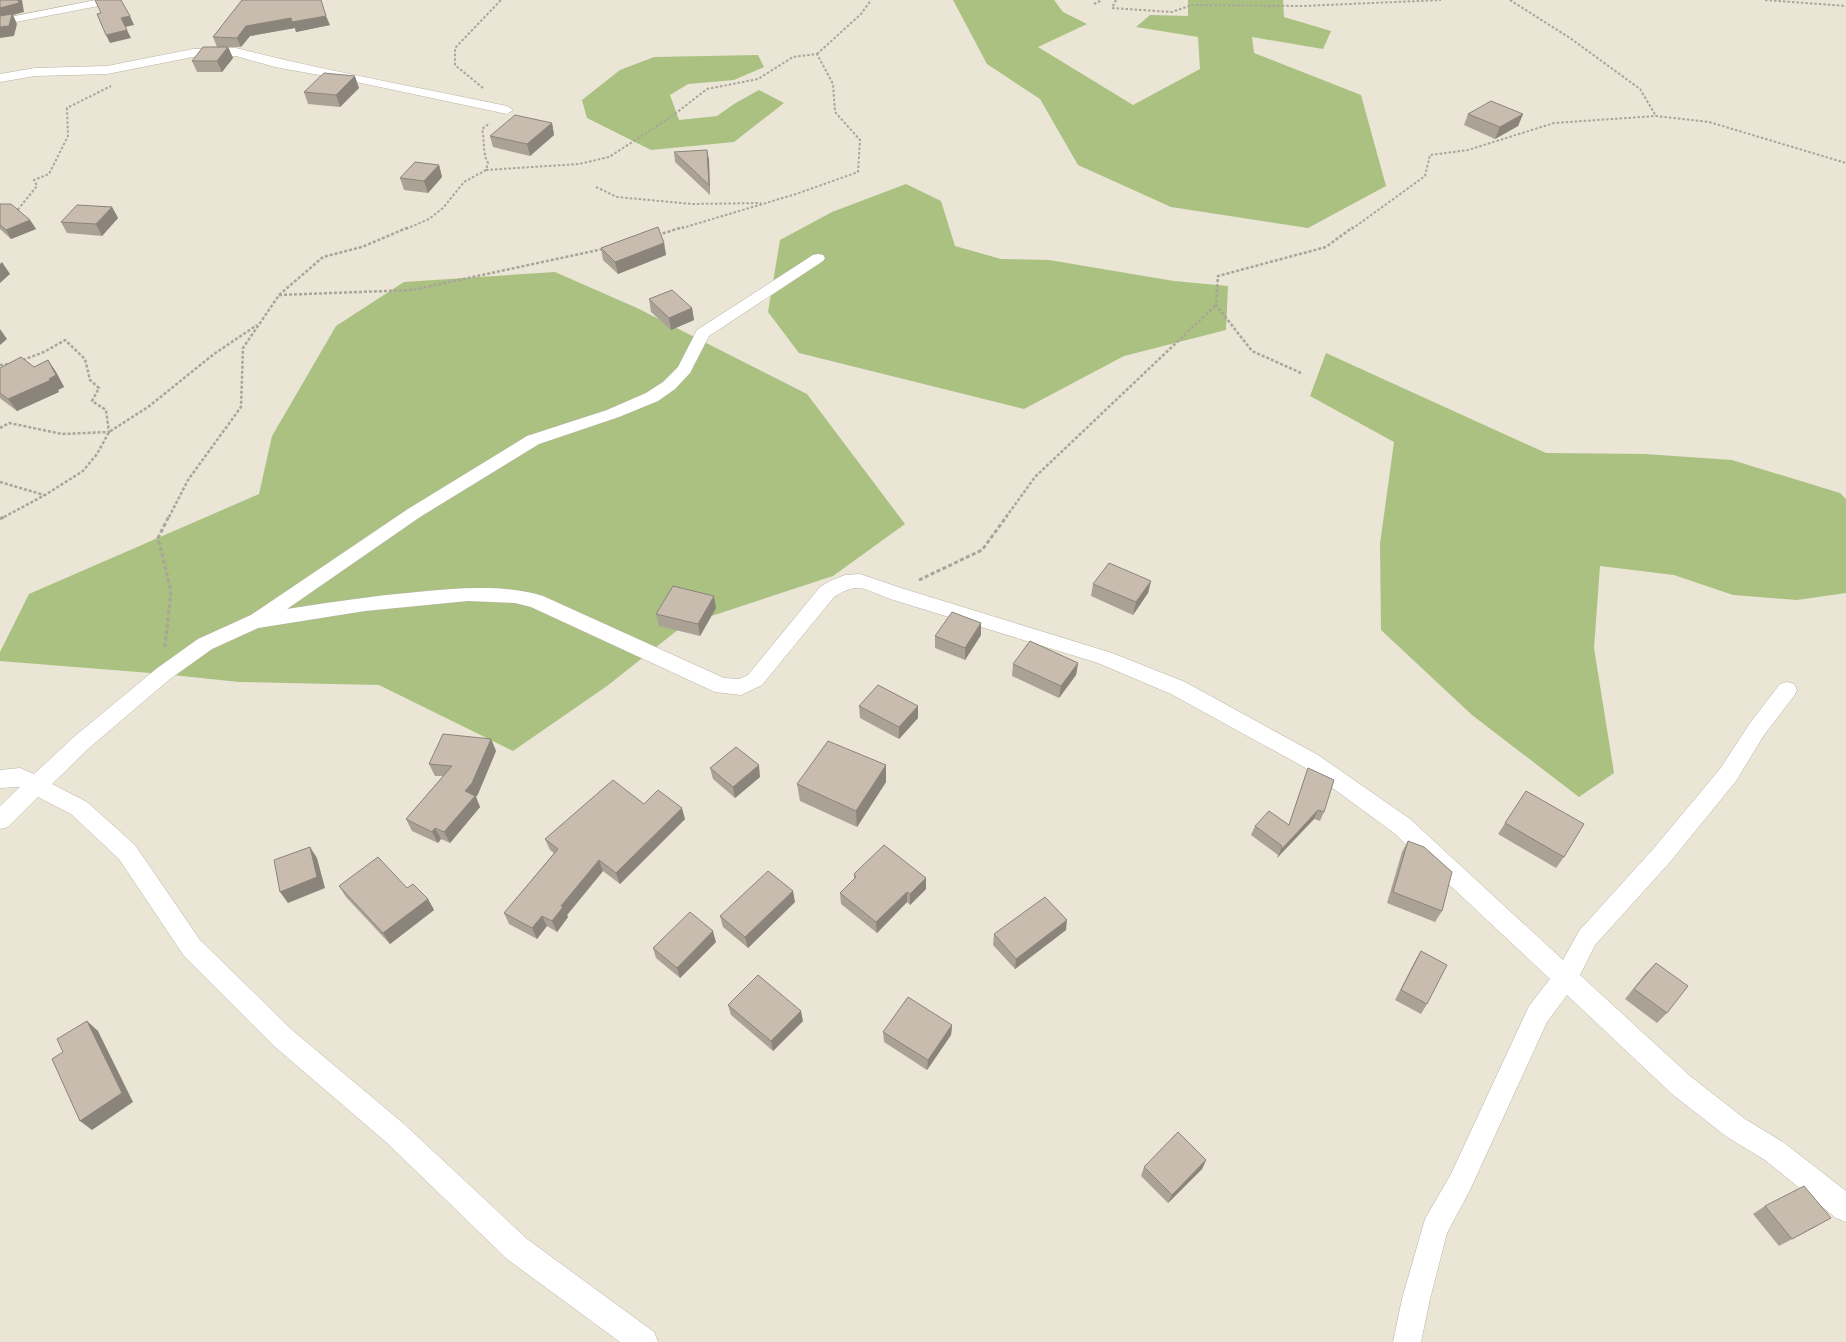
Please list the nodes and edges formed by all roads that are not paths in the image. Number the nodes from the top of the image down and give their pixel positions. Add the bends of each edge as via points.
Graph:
1 (114, 0) edge
2 (0, 22) edge
3 (0, 78) edge
4 (507, 110) road end
5 (818, 258) dead end
6 (254, 621) junction
7 (1787, 690) dead end
8 (0, 779) edge
9 (38, 786) junction
10 (0, 820) edge
11 (1566, 978) junction
12 (1846, 1208) edge
13 (644, 1342) edge
14 (1407, 1342) edge

1 - 2 street
3 - 4 street via 35,72 107,70 193,53 236,52 275,63
5 - 6 street via 703,333 685,369 662,392 619,412 552,431 533,440 414,513
6 - 9 street via 205,644 163,674 82,742
6 - 11 street via 366,604 468,594 515,596 536,601 722,686 741,687 755,680 827,592 843,581 860,579 894,593 1105,658 1178,688 1296,752 1402,826
7 - 11 street via 1728,775 1588,938
8 - 9 street via 20,778
9 - 10 street
9 - 13 street via 79,808 127,852 192,948 283,1038 395,1134 517,1249
11 - 12 street via 1682,1085
11 - 14 street via 1538,1014 1460,1183 1435,1229

